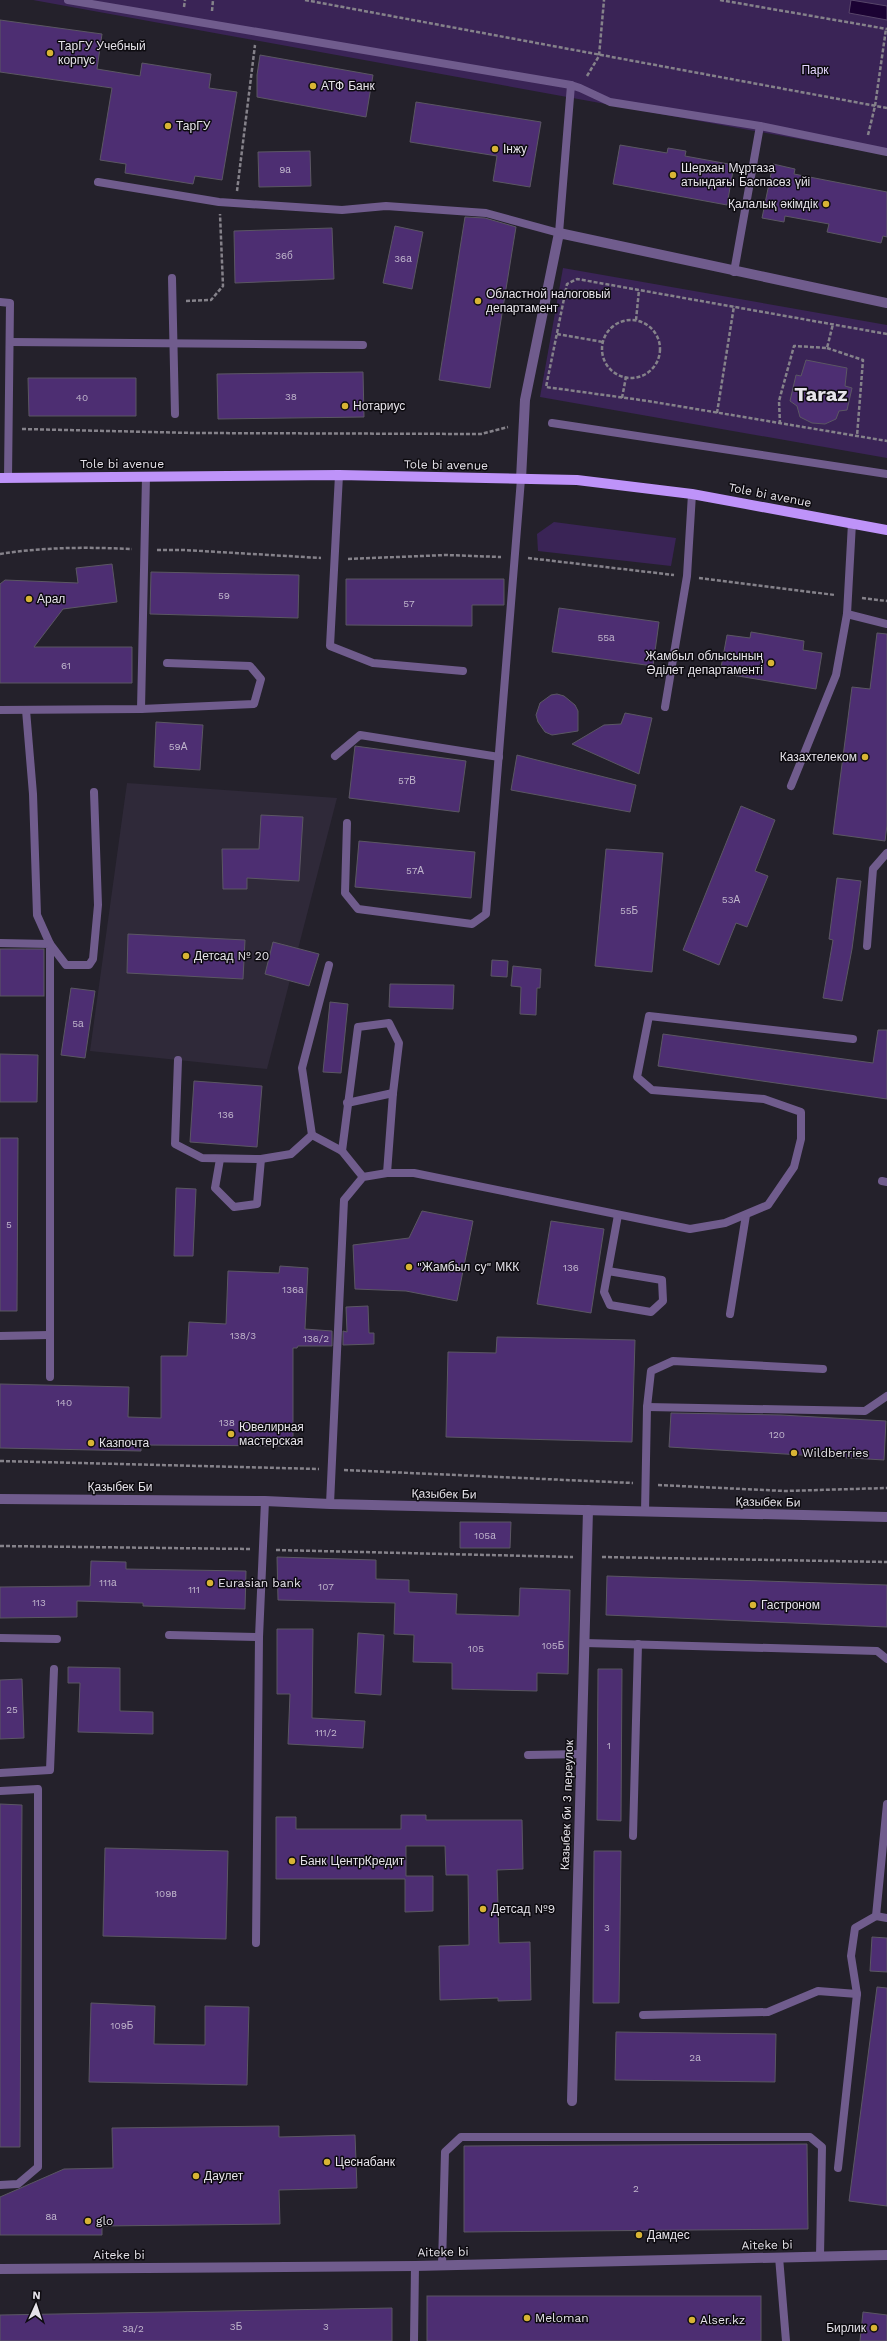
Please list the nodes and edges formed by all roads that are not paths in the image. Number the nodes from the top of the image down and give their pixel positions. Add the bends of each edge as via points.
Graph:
1 (68, 0) edge
2 (571, 86) junction
3 (760, 126) junction
4 (887, 152) edge
5 (98, 182) dead end
6 (559, 233) junction
7 (734, 272) junction
8 (172, 278) dead end
9 (0, 302) edge
10 (887, 303) edge
11 (10, 342) junction
12 (173, 342) junction
13 (363, 345) dead end
14 (175, 414) dead end
15 (552, 423) dead end
16 (887, 474) edge
17 (339, 475) junction
18 (146, 477) junction
19 (4, 478) edge
20 (521, 480) junction
21 (692, 494) junction
22 (852, 523) junction
23 (887, 530) edge
24 (847, 614) junction
25 (887, 624) edge
26 (167, 663) dead end
27 (463, 671) dead end
28 (665, 707) dead end
29 (141, 709) junction
30 (0, 710) edge
31 (26, 710) junction
32 (335, 756) dead end
33 (499, 757) junction
34 (791, 786) dead end
35 (94, 792) dead end
36 (347, 822) dead end
37 (887, 853) edge
38 (0, 943) edge
39 (50, 944) junction
40 (867, 946) dead end
41 (329, 965) dead end
42 (853, 1039) dead end
43 (178, 1060) dead end
44 (393, 1093) junction
45 (347, 1103) junction
46 (312, 1135) junction
47 (342, 1151) junction
48 (220, 1158) junction
49 (261, 1159) junction
50 (387, 1173) junction
51 (363, 1177) junction
52 (746, 1214) junction
53 (618, 1215) junction
54 (608, 1271) junction
55 (730, 1314) dead end
56 (49, 1335) junction
57 (0, 1336) edge
58 (823, 1369) dead end
59 (50, 1377) dead end
60 (887, 1396) edge
61 (647, 1407) junction
62 (0, 1499) edge
63 (265, 1501) junction
64 (330, 1504) junction
65 (588, 1510) junction
66 (645, 1512) junction
67 (887, 1517) edge
68 (169, 1634) dead end
69 (259, 1637) junction
70 (0, 1638) edge
71 (57, 1639) dead end
72 (585, 1643) junction
73 (638, 1644) junction
74 (887, 1659) edge
75 (54, 1669) dead end
76 (582, 1754) junction
77 (528, 1755) dead end
78 (0, 1773) edge
79 (0, 1791) edge
80 (887, 1804) edge
81 (633, 1836) dead end
82 (876, 1916) junction
83 (887, 1918) edge
84 (256, 1943) dead end
85 (857, 1994) junction
86 (643, 2015) dead end
87 (572, 2101) dead end
88 (838, 2168) dead end
89 (0, 2185) edge
90 (887, 2255) edge
91 (820, 2256) junction
92 (779, 2258) junction
93 (442, 2265) junction
94 (415, 2266) junction
95 (0, 2269) edge
96 (414, 2341) edge
97 (786, 2341) edge

1 - 2 lane
2 - 3 lane via 610,102
2 - 6 lane
3 - 4 lane
3 - 7 lane
5 - 6 lane via 219,202 342,210 386,206 486,213
6 - 7 street
6 - 20 street via 525,400
7 - 10 street
8 - 12 lane
9 - 11 lane via 10,303
11 - 12 lane
11 - 19 lane
12 - 13 lane
12 - 14 lane
15 - 16 lane
17 - 18 main road, Tole bi avenue
17 - 20 main road, Tole bi avenue
17 - 27 lane via 330,646 372,663
18 - 19 main road, Tole bi avenue
18 - 29 lane
20 - 21 main road, Tole bi avenue via 577,480
20 - 33 lane
21 - 22 main road, Tole bi avenue
21 - 28 lane via 687,576
22 - 23 main road, Tole bi avenue
22 - 24 lane
24 - 25 lane
24 - 34 lane via 836,675
26 - 29 lane via 250,666 261,679 254,704
29 - 31 lane
30 - 31 lane
31 - 39 lane via 33,794 38,915
32 - 33 lane via 360,735
33 - 36 lane via 486,914 472,924 358,909 345,893
35 - 39 lane via 98,905 93,959 89,965 66,965
37 - 40 lane via 873,869
38 - 39 lane
39 - 56 lane
41 - 46 lane via 302,1068
42 - 52 lane via 649,1016 636,1077 652,1090 764,1099 801,1112 801,1140 794,1167 768,1205
43 - 48 lane via 175,1144 202,1158
44 - 45 lane
44 - 45 lane via 399,1043 389,1023 358,1027
44 - 50 lane
45 - 47 lane
46 - 47 lane
46 - 49 lane via 291,1154
47 - 51 lane
48 - 49 lane
48 - 49 lane via 215,1188 234,1206 257,1204
50 - 51 lane
50 - 53 lane via 414,1173
51 - 64 lane via 344,1200
52 - 53 lane via 725,1223 690,1229
52 - 55 lane
53 - 54 lane
54 - 54 lane via 604,1292 610,1305 651,1312 662,1301 662,1280
56 - 57 lane
56 - 59 lane
58 - 61 lane via 673,1361 651,1371
60 - 61 lane via 864,1411
61 - 66 lane
62 - 63 street, Қазыбек Би
63 - 64 street, Қазыбек Би
63 - 69 lane
64 - 65 street, Қазыбек Би
65 - 66 street, Қазыбек Би
65 - 72 street, Казыбек би 3 переулок
66 - 67 street, Қазыбек Би
68 - 69 lane
69 - 84 lane
70 - 71 lane
72 - 73 lane
72 - 76 street, Казыбек би 3 переулок
73 - 74 lane via 877,1650
73 - 81 lane
75 - 78 lane via 50,1770
76 - 77 lane
76 - 87 street, Казыбек би 3 переулок
79 - 89 lane via 38,1790 38,2167 18,2184
80 - 82 lane
82 - 83 lane
82 - 85 lane via 855,1928 851,1956
85 - 86 lane via 818,1991 768,2012
85 - 88 lane
90 - 91 street, Aiteke bi
91 - 92 street, Aiteke bi
91 - 93 lane via 822,2147 810,2138 462,2137 445,2152
92 - 93 street, Aiteke bi
92 - 97 lane
93 - 94 street, Aiteke bi
94 - 95 street, Aiteke bi
94 - 96 lane

